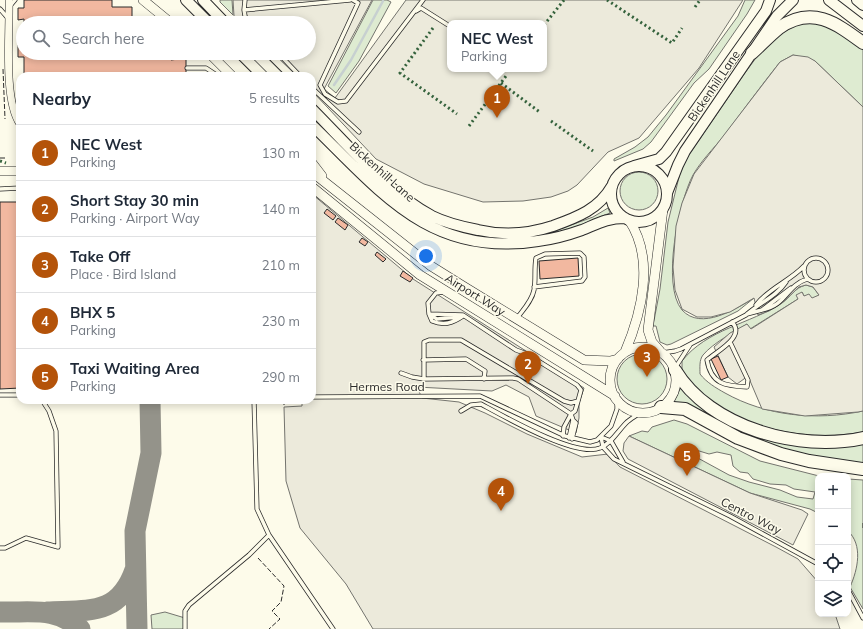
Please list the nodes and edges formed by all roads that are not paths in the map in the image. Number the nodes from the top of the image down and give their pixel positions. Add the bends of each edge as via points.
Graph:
1 (15, 0) edge
2 (143, 0) edge
3 (186, 0) edge
4 (203, 0) edge
5 (245, 0) edge
6 (352, 0) edge
7 (423, 0) edge
8 (770, 0) edge
9 (793, 0) edge
10 (828, 0) edge
11 (857, 0) edge
12 (300, 2) edge
13 (9, 3) edge
14 (863, 5) edge
15 (0, 9) edge
16 (244, 10) junction
17 (415, 11) junction
18 (162, 16) edge
19 (203, 16) edge
20 (218, 16) edge
21 (245, 16) edge
22 (9, 22) junction
23 (447, 24) edge
24 (863, 26) edge
25 (863, 43) edge
26 (752, 53) junction
27 (215, 60) edge
28 (247, 60) edge
29 (262, 60) edge
30 (285, 60) edge
31 (186, 68) dead end
32 (212, 72) edge
33 (228, 72) edge
34 (259, 72) edge
35 (274, 72) edge
36 (296, 72) edge
37 (316, 92) edge
38 (316, 113) edge
39 (16, 119) edge
40 (316, 128) edge
41 (359, 132) dead end
42 (634, 166) junction
43 (316, 168) edge
44 (0, 171) edge
45 (16, 171) edge
46 (316, 175) edge
47 (612, 186) junction
48 (16, 188) edge
49 (332, 188) junction
50 (0, 189) edge
51 (316, 190) edge
52 (667, 193) junction
53 (663, 209) junction
54 (627, 219) junction
55 (804, 266) junction
56 (807, 279) junction
57 (534, 287) junction
58 (449, 292) junction
59 (429, 314) junction
60 (463, 315) junction
61 (746, 315) junction
62 (516, 319) junction
63 (732, 322) junction
64 (730, 342) junction
65 (692, 343) junction
66 (625, 352) junction
67 (661, 352) junction
68 (618, 359) junction
69 (423, 360) junction
70 (674, 369) junction
71 (516, 371) junction
72 (401, 372) dead end
73 (513, 378) junction
74 (484, 379) junction
75 (424, 380) junction
76 (0, 395) edge
77 (16, 395) edge
78 (316, 396) edge
79 (616, 398) junction
80 (578, 402) junction
81 (45, 404) edge
82 (254, 404) edge
83 (661, 407) junction
84 (461, 411) dead end
85 (641, 412) junction
86 (571, 414) junction
87 (563, 436) junction
88 (600, 437) junction
89 (571, 438) junction
90 (863, 438) edge
91 (610, 441) junction
92 (603, 447) junction
93 (623, 462) junction
94 (863, 469) edge
95 (269, 535) junction
96 (0, 548) edge
97 (815, 562) edge
98 (851, 596) edge
99 (863, 618) edge
100 (185, 629) edge
101 (333, 629) edge

1 - 13 lane
2 - 18 street
3 - 19 main road
4 - 20 main road
5 - 16 lane
6 - 12 lane
6 - 17 lane via 358,3 320,85 325,94 338,102 346,101
7 - 17 lane
8 - 42 main road, Bickenhill Lane via 766,11 666,152 659,159
9 - 26 main road, Bickenhill Lane via 777,16
10 - 24 main road
11 - 14 main road
12 - 16 lane
13 - 22 street
15 - 22 lane
16 - 21 lane
17 - 23 lane via 421,8
22 - 39 street via 10,99
25 - 26 highway via 831,22 806,18 786,24
26 - 52 main road, Bickenhill Lane via 685,151
27 - 33 street
28 - 34 main road
29 - 35 main road
30 - 36 lane
31 - 32 lane via 206,68
37 - 41 lane
38 - 47 main road, Bickenhill Lane via 389,186 410,202 432,216 470,229 527,233 546,228 596,206 605,198
40 - 54 main road, Bickenhill Lane via 387,198 422,222 447,235 474,242 522,244 556,239 611,218
42 - 47 main road via 620,173
42 - 52 main road via 650,168 657,172 666,185
43 - 49 street
44 - 45 street
46 - 49 street, Airport Way
47 - 54 main road via 612,201 619,214
48 - 50 lane
49 - 62 street, Airport Way via 431,266
51 - 58 street, Airport Way via 420,275
52 - 53 main road
53 - 54 main road via 658,215 644,221
53 - 67 street via 648,330 652,342
54 - 66 street via 639,238 643,278 634,328
55 - 56 lane
55 - 56 lane via 810,259 818,258 825,261 828,267 828,274 824,280 816,283
55 - 61 lane via 779,292
56 - 61 lane via 793,286 780,302
57 - 57 lane via 536,258 545,254 580,253 584,257 585,277 582,281
57 - 62 lane via 527,306
58 - 59 lane via 436,293 428,303
58 - 79 street, Airport Way
59 - 60 lane
59 - 60 lane via 432,320 440,324 446,324
60 - 80 lane via 516,350 577,385 581,390
61 - 63 lane
62 - 68 street, Airport Way via 584,360
63 - 64 lane via 737,331
63 - 65 lane
64 - 64 lane via 748,380 747,387 718,382 709,372 707,360
65 - 67 lane via 675,352
65 - 70 lane
66 - 67 street via 647,347
66 - 68 street
67 - 70 street via 669,359
68 - 79 street via 611,373 611,385
69 - 71 lane via 424,342 461,340
69 - 74 lane via 466,358 485,371
69 - 75 lane
70 - 83 street via 674,390
70 - 90 highway via 683,385 702,402 747,426 786,438 807,441 837,442
71 - 73 lane
71 - 80 lane via 564,401
72 - 75 lane
73 - 74 lane
73 - 86 lane
74 - 75 lane
76 - 77 lane
78 - 87 lane, Hermes Road via 480,396
79 - 85 street via 627,408
79 - 88 lane via 617,409 611,426
80 - 86 lane
81 - 96 lane via 56,431 58,547 26,538
82 - 95 lane via 257,509
83 - 85 street via 651,412
83 - 94 highway via 685,409 738,438 781,454
84 - 92 lane via 471,405 482,404 563,444 580,450
85 - 91 lane via 628,421
86 - 87 lane via 564,427
86 - 89 lane
87 - 89 lane, Hermes Road
88 - 89 lane, Hermes Road via 590,442
88 - 91 lane
88 - 92 lane
91 - 92 lane
91 - 93 lane
92 - 93 lane, Centro Way via 614,459
93 - 97 lane, Centro Way
95 - 100 lane via 189,605 185,611
95 - 101 lane
98 - 99 lane

